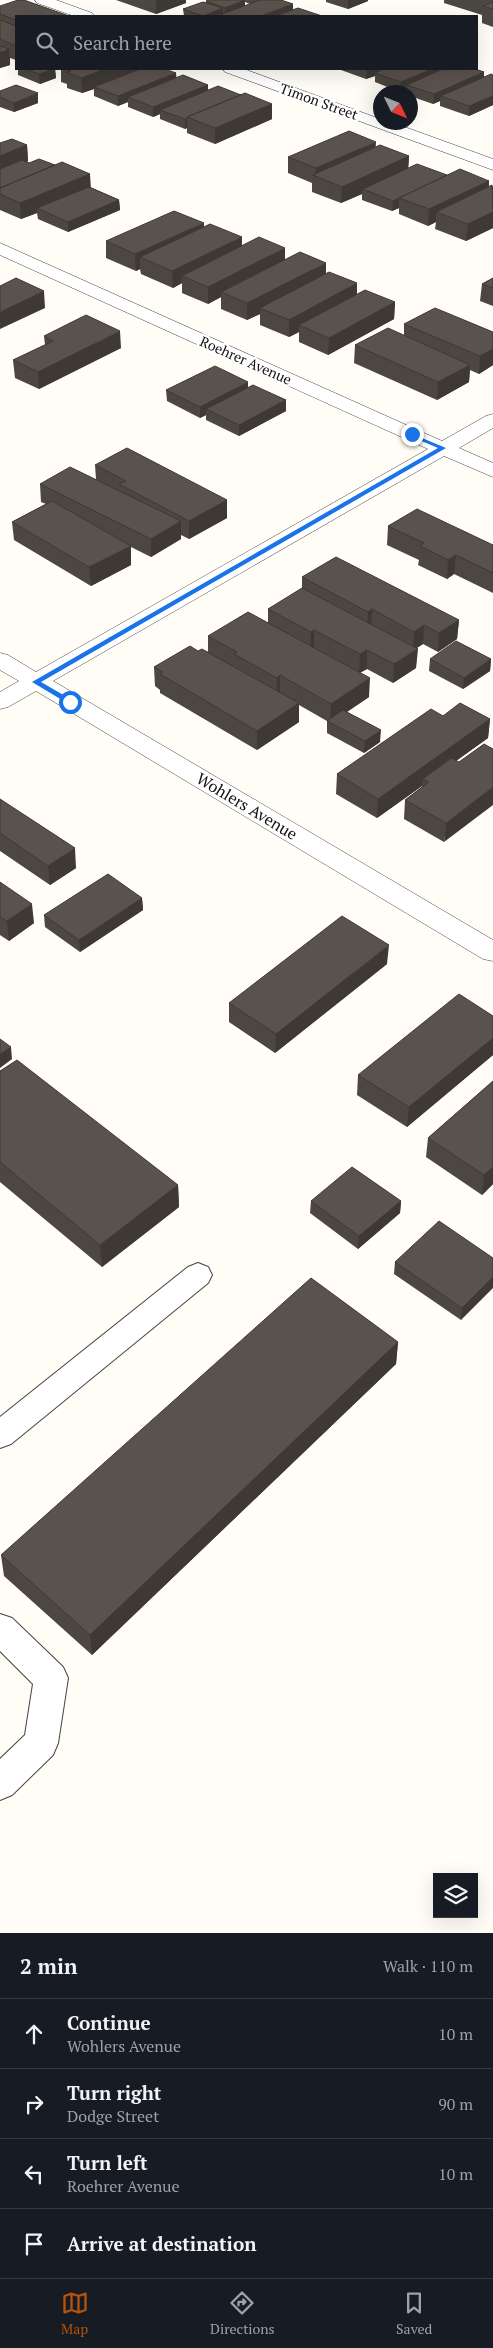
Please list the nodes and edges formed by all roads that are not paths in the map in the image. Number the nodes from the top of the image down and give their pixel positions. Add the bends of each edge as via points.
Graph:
1 (42, 0) edge
2 (84, 15) edge
3 (233, 70) edge
4 (493, 165) edge
5 (0, 248) edge
6 (493, 420) edge
7 (443, 448) junction
8 (493, 471) edge
9 (0, 660) edge
10 (36, 682) junction
11 (0, 702) edge
12 (493, 952) edge
13 (198, 1275) dead end
14 (0, 1435) edge
15 (0, 1629) edge
16 (0, 1782) edge

1 - 2 street
3 - 4 street, Timon Street
5 - 7 street, Roehrer Avenue
6 - 7 street
7 - 8 street, Roehrer Avenue
7 - 10 street
9 - 10 street, Wohlers Avenue
10 - 11 street
10 - 12 street, Wohlers Avenue
13 - 14 lane
15 - 16 lane via 51,1678 41,1743

